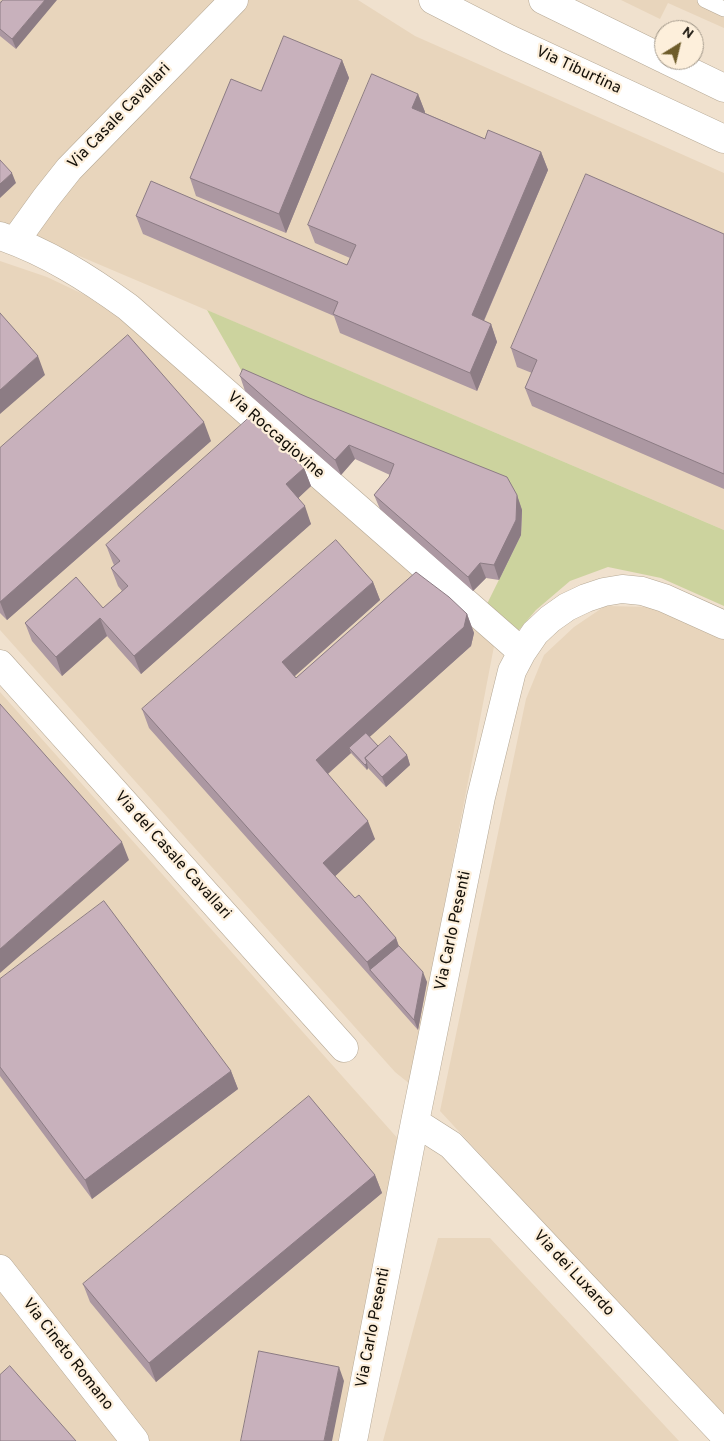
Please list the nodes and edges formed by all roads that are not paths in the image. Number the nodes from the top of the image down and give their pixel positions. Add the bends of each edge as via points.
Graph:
1 (234, 0) edge
2 (433, 0) edge
3 (543, 0) edge
4 (705, 0) edge
5 (724, 9) edge
6 (654, 54) edge
7 (687, 70) edge
8 (724, 88) edge
9 (724, 139) edge
10 (8, 239) edge
11 (724, 625) edge
12 (522, 652) junction
13 (0, 664) edge
14 (344, 1048) dead end
15 (414, 1122) junction
16 (0, 1269) edge
17 (724, 1435) edge
18 (135, 1441) edge
19 (353, 1441) edge

1 - 10 street, Via Casale Cavallari via 69,169
2 - 9 street, Via Tiburtina
3 - 6 street
4 - 5 lane
7 - 8 street
10 - 12 street, Via Roccagiovine via 74,270 128,307
11 - 12 street, Via Carlo Pesenti via 664,598 622,589 604,592 567,607 550,619
12 - 15 street, Via Carlo Pesenti via 512,671 481,797
13 - 14 street, Via del Casale Cavallari
15 - 17 street, Via dei Luxardo via 451,1145
15 - 19 street, Via Carlo Pesenti
16 - 18 street, Via Cineto Romano

